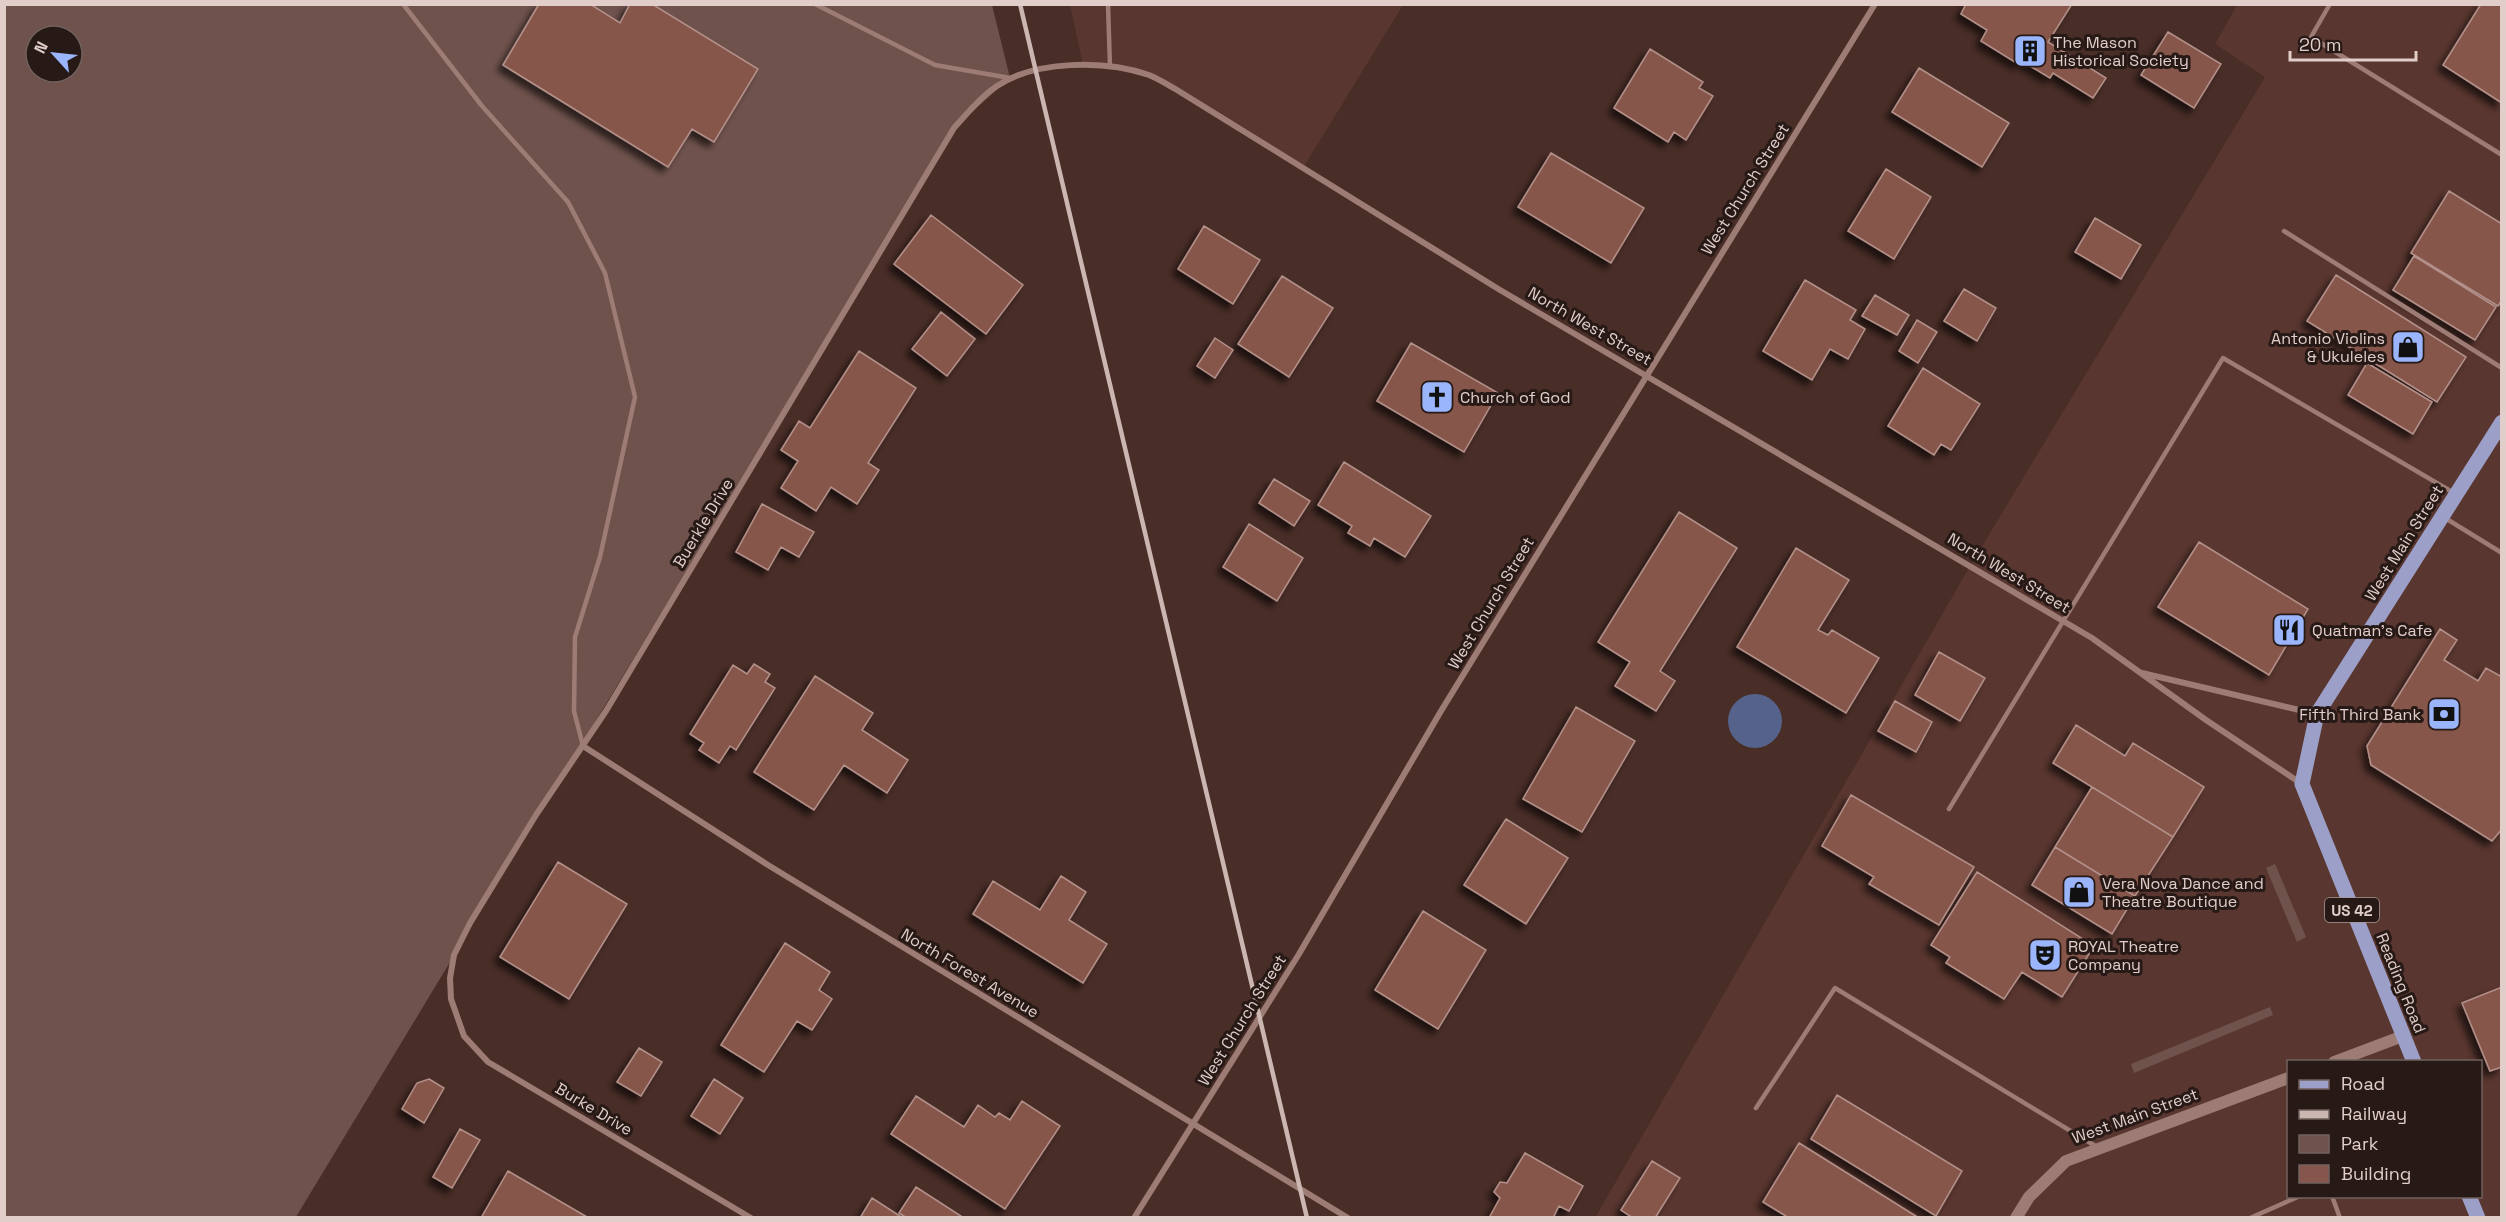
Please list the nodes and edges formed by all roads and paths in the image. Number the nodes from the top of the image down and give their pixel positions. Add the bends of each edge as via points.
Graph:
1 (403, 4) edge
2 (815, 4) edge
3 (1108, 4) edge
4 (1875, 4) edge
5 (2330, 4) edge
6 (1110, 67) junction
7 (1010, 78) junction
8 (2502, 155) edge
9 (2284, 231) dead end
10 (2502, 368) edge
11 (1647, 374) junction
12 (2502, 422) edge
13 (2456, 494) junction
14 (2443, 516) junction
15 (2502, 553) edge
16 (2063, 620) junction
17 (2139, 672) junction
18 (2318, 714) junction
19 (583, 746) junction
20 (2302, 784) junction
21 (1949, 808) dead end
22 (451, 999) joint
23 (2403, 1036) junction
24 (2339, 1060) edge
25 (2413, 1060) edge
26 (2287, 1079) edge
27 (1756, 1108) dead end
28 (1192, 1124) junction
29 (2099, 1148) junction
30 (2298, 1198) edge
31 (2332, 1198) edge
32 (2469, 1198) edge
33 (751, 1218) edge
34 (1134, 1218) edge
35 (1348, 1218) edge
36 (2016, 1218) edge
37 (2250, 1218) edge
38 (2340, 1218) edge
39 (2478, 1218) edge

1 - 19 lane via 482,106 568,202 605,273 634,397 600,557 575,637 574,711
2 - 7 lane via 935,64
3 - 6 lane
4 - 11 street, West Church Street
5 - 8 lane via 2311,37
6 - 7 street, North West Street via 1035,69
6 - 11 street, North West Street via 1150,75 1177,90 1500,290
7 - 19 street, Buerkle Drive via 994,88 954,128
9 - 10 lane
11 - 16 street, North West Street
11 - 28 street, West Church Street via 1441,711 1299,954
12 - 13 main road, West Main Street via 2493,442
13 - 14 main road, West Main Street
13 - 16 lane via 2223,358
14 - 15 lane
14 - 18 main road, West Main Street
16 - 17 street, North West Street
16 - 21 lane
17 - 18 street, North West Street
17 - 20 street, North West Street
18 - 20 main road, West Main Street
19 - 22 street, Buerkle Drive via 470,923 454,955
19 - 28 street, North Forest Avenue via 768,865
20 - 23 main road, Reading Road / US 42
22 - 33 street, Burke Drive via 464,1036 488,1062
23 - 24 main road
23 - 25 main road, Reading Road / US 42
26 - 29 main road, West Main Street
27 - 29 lane via 1834,988
28 - 34 street, West Church Street
28 - 35 street, North Forest Avenue
29 - 36 main road, West Main Street via 2066,1161 2029,1197
30 - 37 lane
31 - 38 lane
32 - 39 main road

